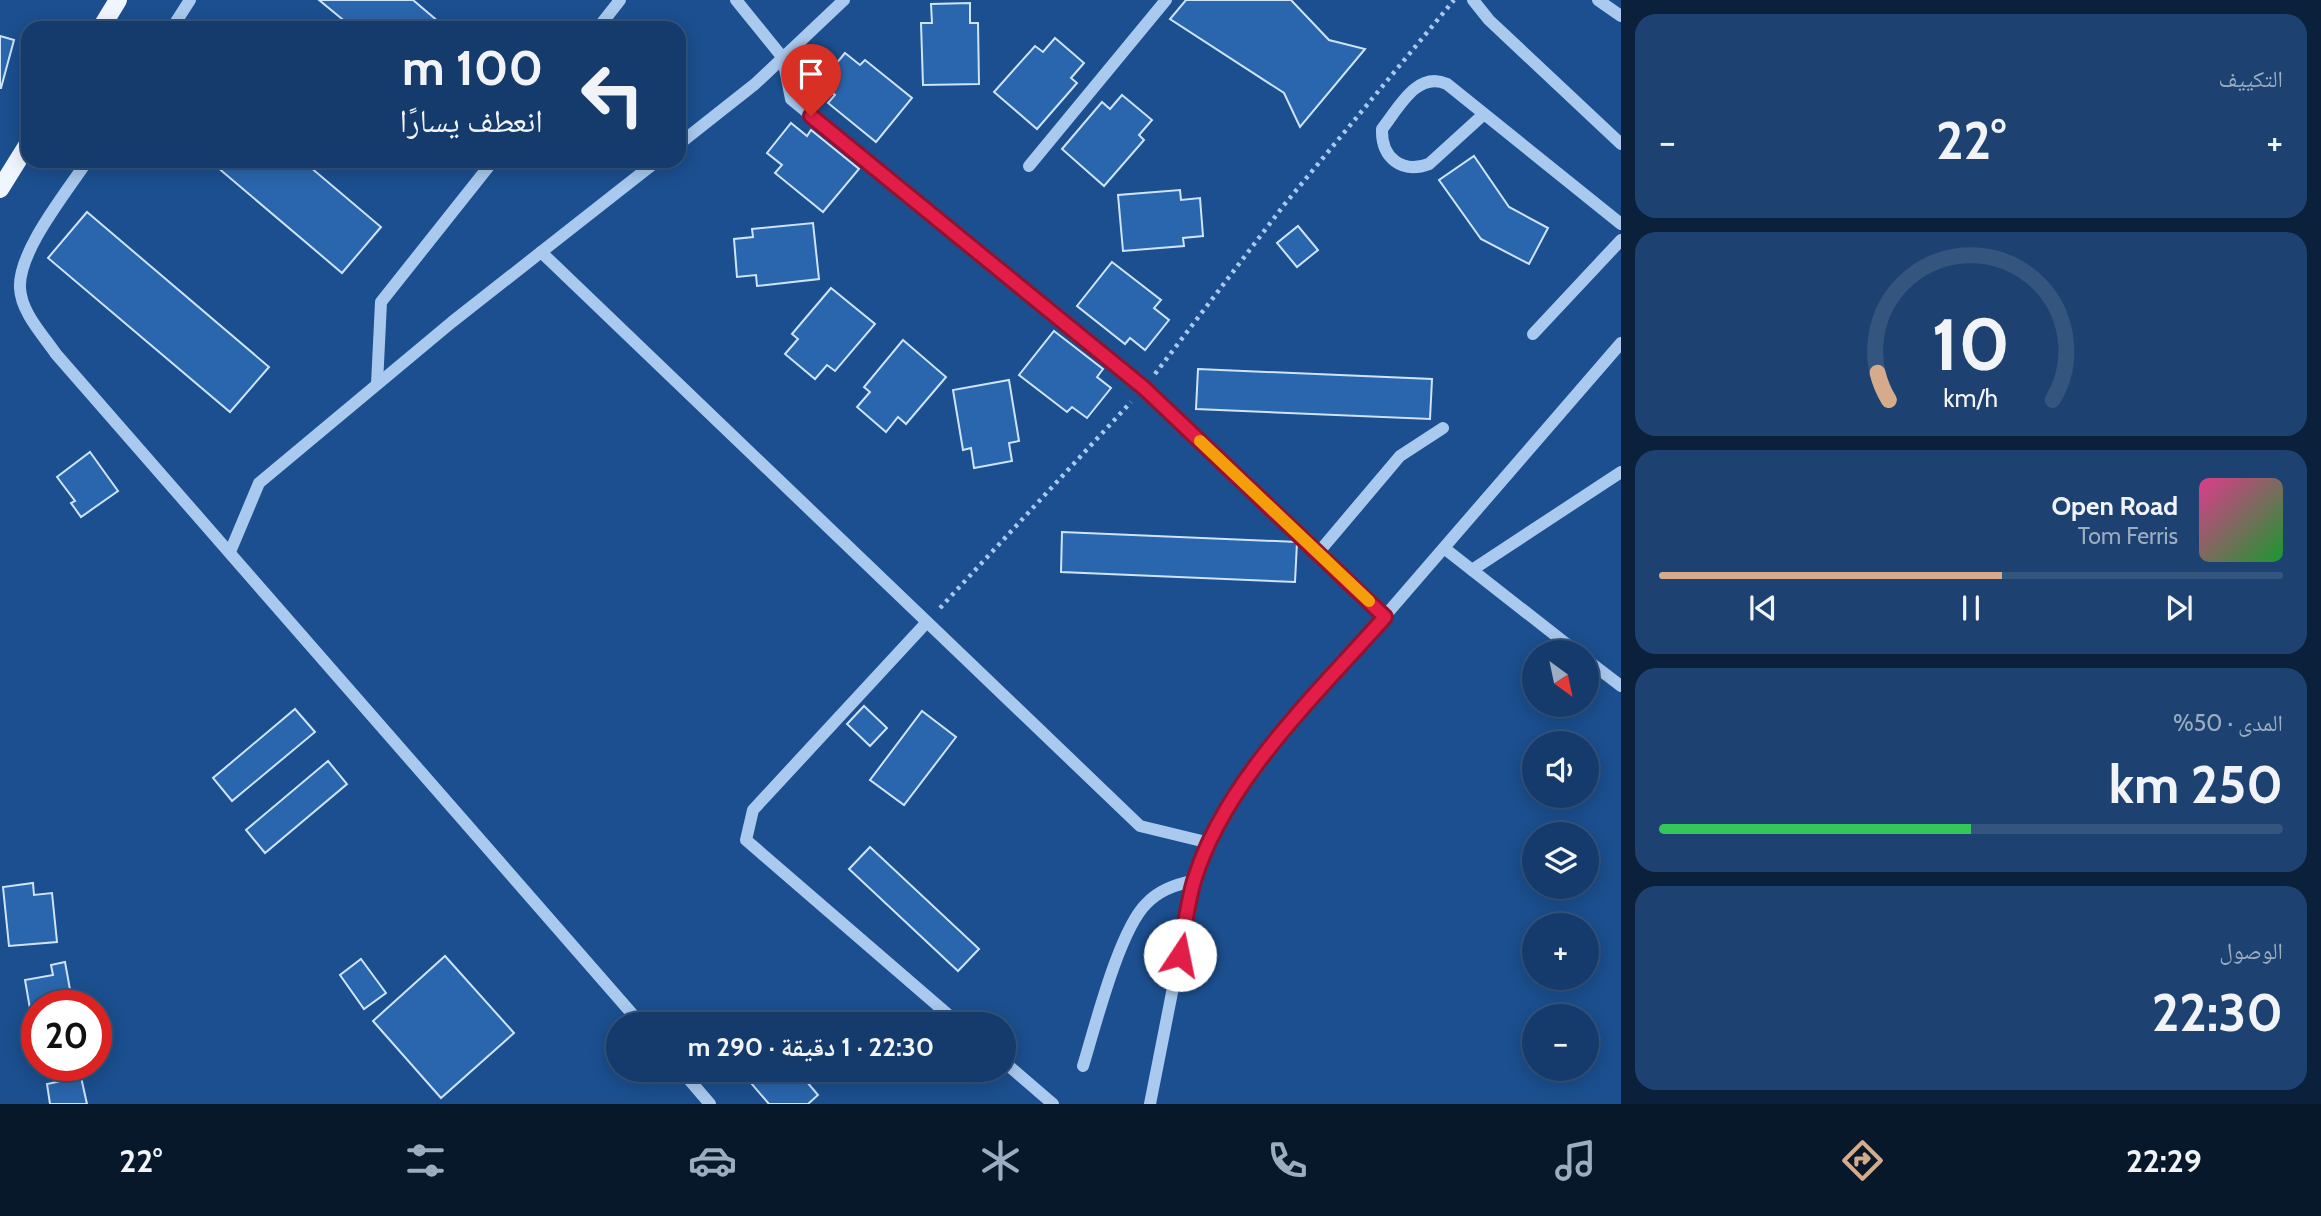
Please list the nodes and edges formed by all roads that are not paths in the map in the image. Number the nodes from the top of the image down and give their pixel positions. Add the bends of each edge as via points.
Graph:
1 (118, 0) edge
2 (190, 0) edge
3 (620, 0) edge
4 (736, 0) edge
5 (844, 0) edge
6 (1166, 0) edge
7 (1473, 0) edge
8 (1598, 0) edge
9 (1621, 16) edge
10 (104, 21) edge
11 (176, 21) edge
12 (603, 21) edge
13 (783, 58) junction
14 (1484, 114) junction
15 (686, 138) edge
16 (1621, 144) edge
17 (21, 155) edge
18 (1029, 166) dead end
19 (83, 168) edge
20 (487, 168) edge
21 (648, 168) edge
22 (0, 189) edge
23 (1621, 224) edge
24 (1621, 240) edge
25 (541, 252) junction
26 (1533, 334) dead end
27 (1621, 343) edge
28 (377, 384) junction
29 (1443, 428) dead end
30 (1621, 472) edge
31 (1444, 548) junction
32 (230, 552) junction
33 (1318, 553) junction
34 (1472, 570) junction
35 (1385, 617) junction
36 (927, 622) junction
37 (1561, 640) edge
38 (1600, 670) edge
39 (1621, 686) edge
40 (1210, 843) junction
41 (1194, 881) junction
42 (631, 1012) edge
43 (945, 1012) edge
44 (1083, 1066) dead end
45 (1016, 1072) edge
46 (691, 1082) edge
47 (710, 1104) edge
48 (1053, 1104) edge
49 (1150, 1104) edge

1 - 10 main road
2 - 11 lane
3 - 12 lane
4 - 13 lane
5 - 13 lane
6 - 18 lane
7 - 16 lane
8 - 9 lane
13 - 15 lane
13 - 33 lane via 791,99 1144,388
14 - 14 lane via 1440,80 1423,82 1382,130 1385,151 1399,165 1419,168
14 - 23 lane
17 - 22 main road
19 - 32 lane via 29,253 20,288 28,314 56,354
20 - 28 lane via 381,302
21 - 25 lane
24 - 26 lane
25 - 28 lane
25 - 36 lane
27 - 31 lane
28 - 32 lane via 259,483
29 - 33 lane via 1400,456
30 - 34 lane
31 - 34 lane
31 - 35 lane
32 - 42 lane
33 - 35 lane
34 - 37 lane
35 - 40 lane via 1256,765
36 - 40 lane via 1140,826
36 - 43 lane via 752,810 746,840
38 - 39 lane
40 - 41 lane
41 - 44 lane via 1167,888 1138,912 1114,967
41 - 49 lane
45 - 48 lane
46 - 47 lane

